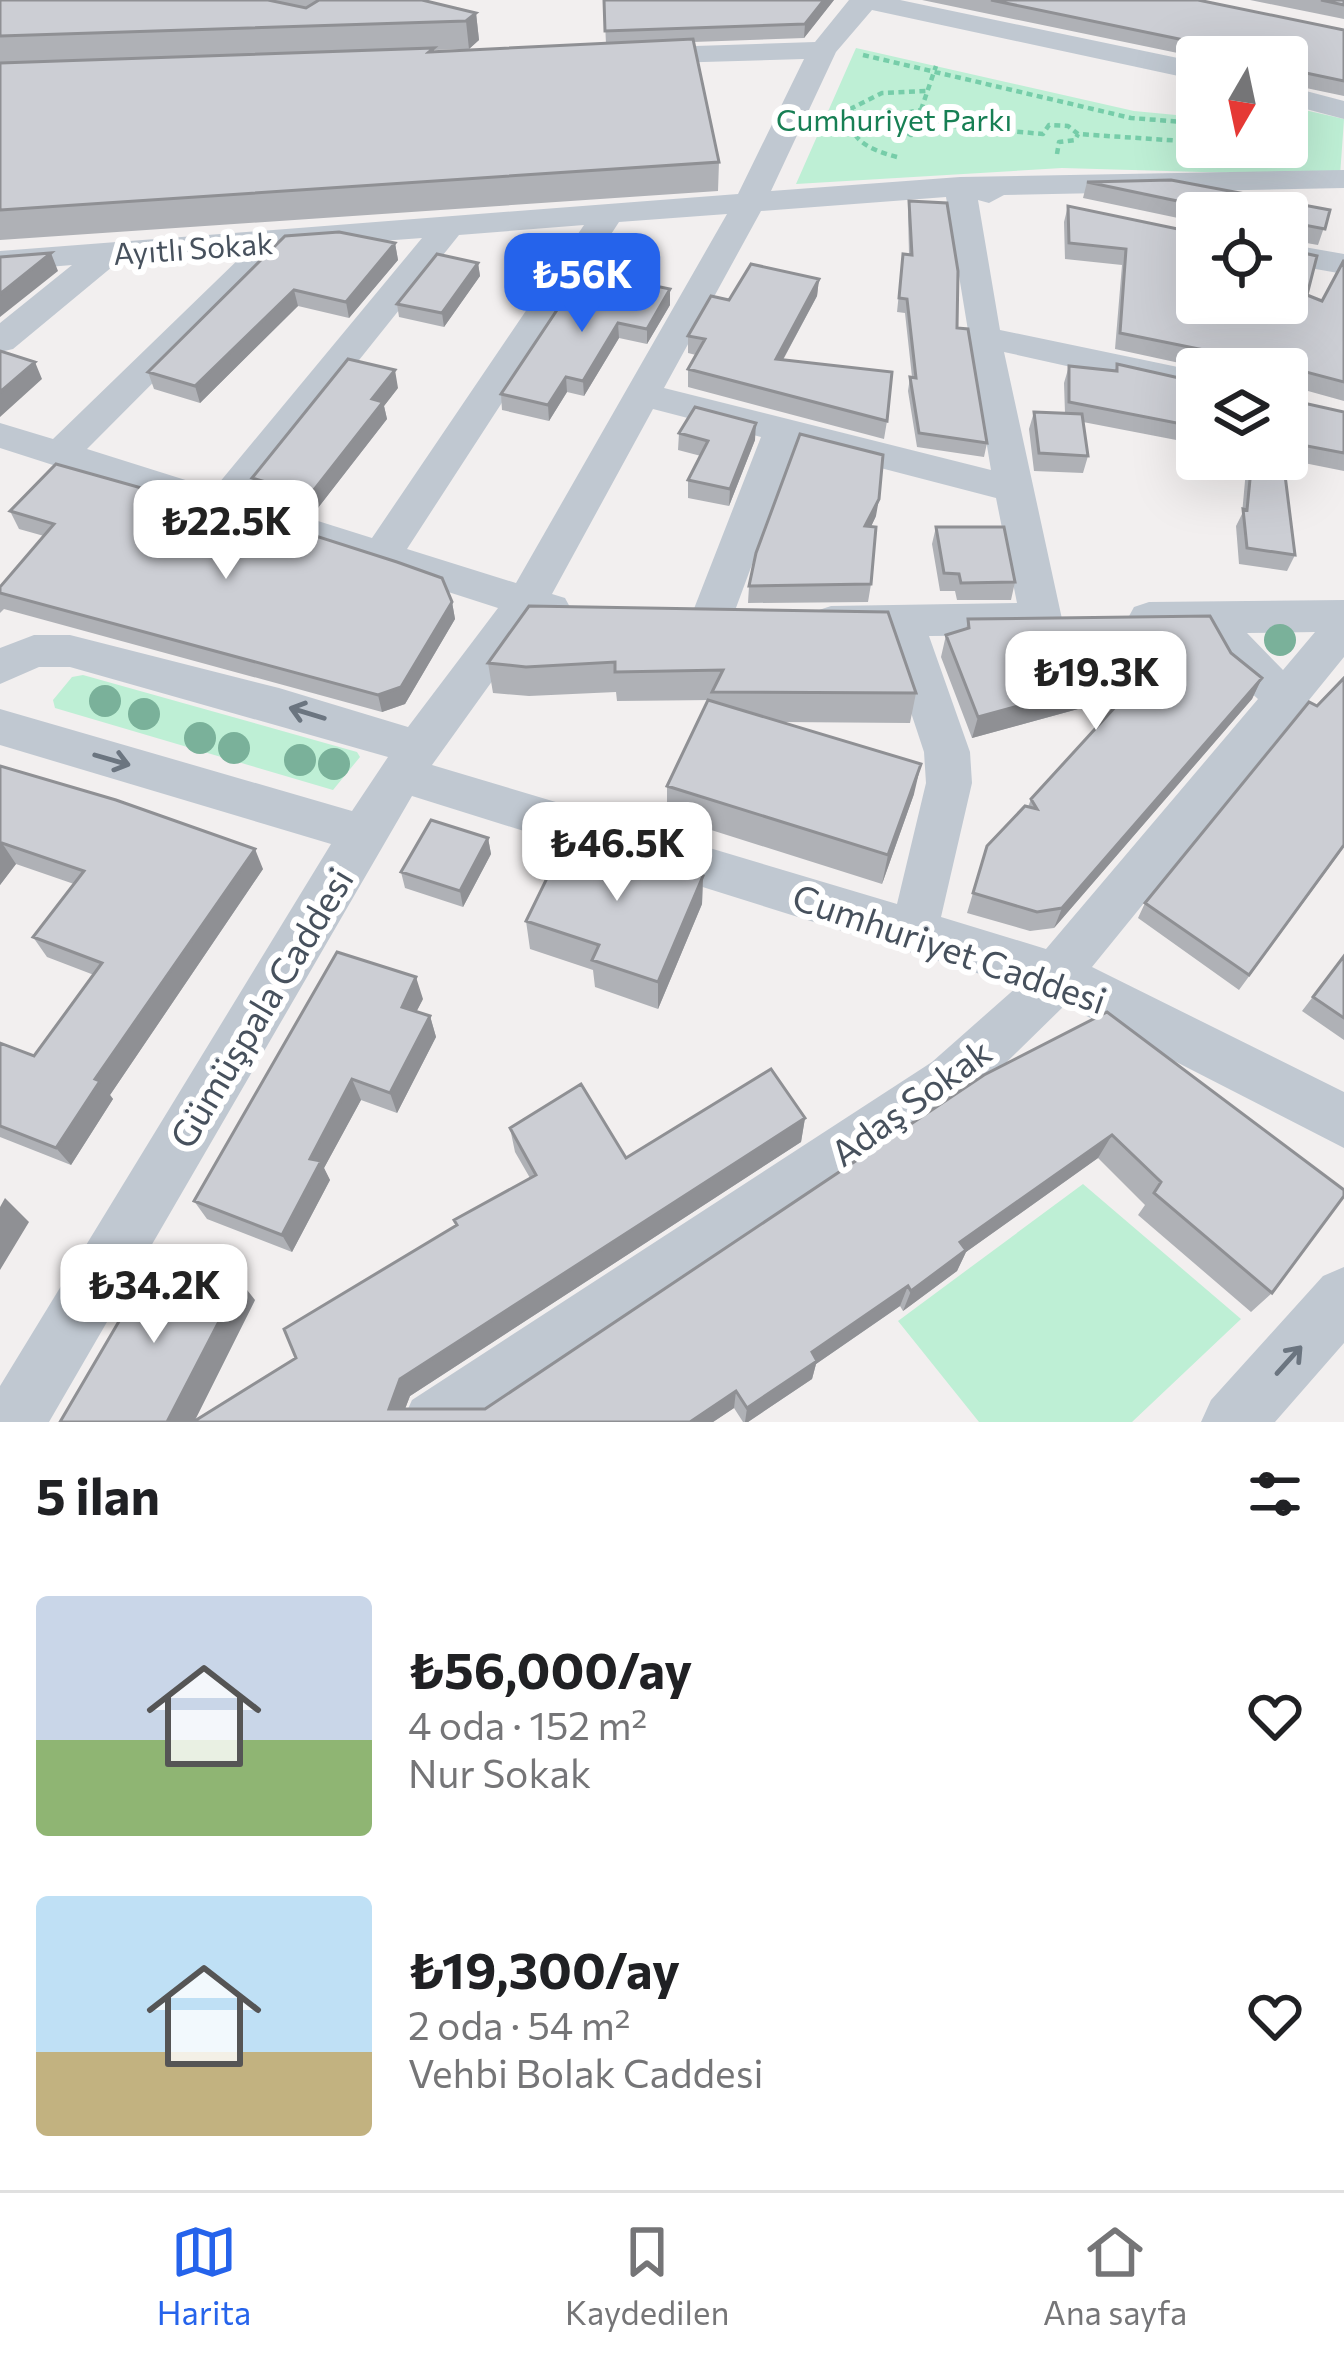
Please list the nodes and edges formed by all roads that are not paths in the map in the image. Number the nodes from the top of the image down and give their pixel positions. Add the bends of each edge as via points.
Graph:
1 (864, 0) edge
2 (833, 51) junction
3 (609, 56) edge
4 (1176, 67) edge
5 (1308, 101) edge
6 (1344, 110) edge
7 (1344, 179) edge
8 (960, 186) junction
9 (749, 202) junction
10 (608, 214) junction
11 (1094, 216) edge
12 (448, 227) junction
13 (277, 240) junction
14 (107, 254) junction
15 (1308, 258) edge
16 (0, 261) edge
17 (1344, 265) edge
18 (983, 337) junction
19 (0, 341) edge
20 (1176, 378) edge
21 (645, 395) junction
22 (784, 428) junction
23 (0, 435) edge
24 (60, 454) junction
25 (1014, 488) junction
26 (224, 504) junction
27 (382, 554) junction
28 (525, 604) junction
29 (588, 614) edge
30 (1344, 616) edge
31 (1216, 617) junction
32 (1041, 619) junction
33 (1344, 627) edge
34 (906, 632) dead end
35 (0, 667) edge
36 (1287, 696) junction
37 (0, 727) edge
38 (410, 761) junction
39 (362, 834) junction
40 (922, 905) dead end
41 (1056, 975) junction
42 (1344, 1121) edge
43 (1344, 1297) edge
44 (14, 1422) edge
45 (434, 1422) edge
46 (1232, 1422) edge

1 - 2 street, Gümüşpala Caddesi
1 - 4 street
2 - 3 street
2 - 9 street, Gümüşpala Caddesi
5 - 6 street
7 - 8 street, Ayıtlı Sokak
8 - 9 street, Ayıtlı Sokak
8 - 11 street, Ayıtlı Sokak
8 - 18 street
9 - 10 street, Ayıtlı Sokak
9 - 21 street, Gümüşpala Caddesi
10 - 12 street, Ayıtlı Sokak
10 - 27 street
12 - 13 street, Ayıtlı Sokak
12 - 26 street
13 - 14 street, Ayıtlı Sokak
13 - 24 street
14 - 16 street, Ayıtlı Sokak
14 - 19 street
15 - 17 street
18 - 20 street
18 - 25 street
21 - 22 street
21 - 28 street, Gümüşpala Caddesi
22 - 25 street
22 - 32 street via 689,623
23 - 24 street
24 - 26 street
25 - 32 street
26 - 27 street
27 - 28 street
28 - 29 street
28 - 38 street, Gümüşpala Caddesi
30 - 31 street
31 - 32 street
31 - 36 street via 1253,674
33 - 36 street, Adaş Sokak
34 - 40 street via 947,752 949,783
38 -> 35 street, Cumhuriyet Caddesi via 279,705 70,651 34,651
36 - 41 street, Adaş Sokak
37 -> 39 street
38 - 39 street, Gümüşpala Caddesi
38 - 41 street, Cumhuriyet Caddesi
39 - 44 street, Gümüşpala Caddesi
41 - 42 street, Cumhuriyet Caddesi
41 - 45 street, Adaş Sokak via 951,1080
46 -> 43 street

